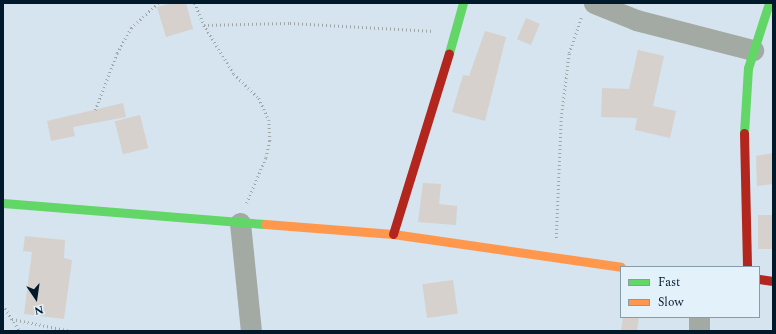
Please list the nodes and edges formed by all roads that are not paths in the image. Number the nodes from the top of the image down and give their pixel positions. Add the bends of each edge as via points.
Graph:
1 (463, 3) edge
2 (769, 3) edge
3 (589, 7) edge
4 (753, 50) junction
5 (3, 203) edge
6 (240, 223) junction
7 (393, 234) junction
8 (747, 266) edge
9 (620, 267) edge
10 (760, 278) edge
11 (773, 281) edge
12 (699, 318) edge
13 (251, 331) edge
14 (699, 331) edge

1 - 7 street
2 - 4 street
3 - 4 street
4 - 8 street via 748,68 742,142
5 - 6 street
6 - 7 street
6 - 13 street
7 - 9 street
10 - 11 street
12 - 14 street

